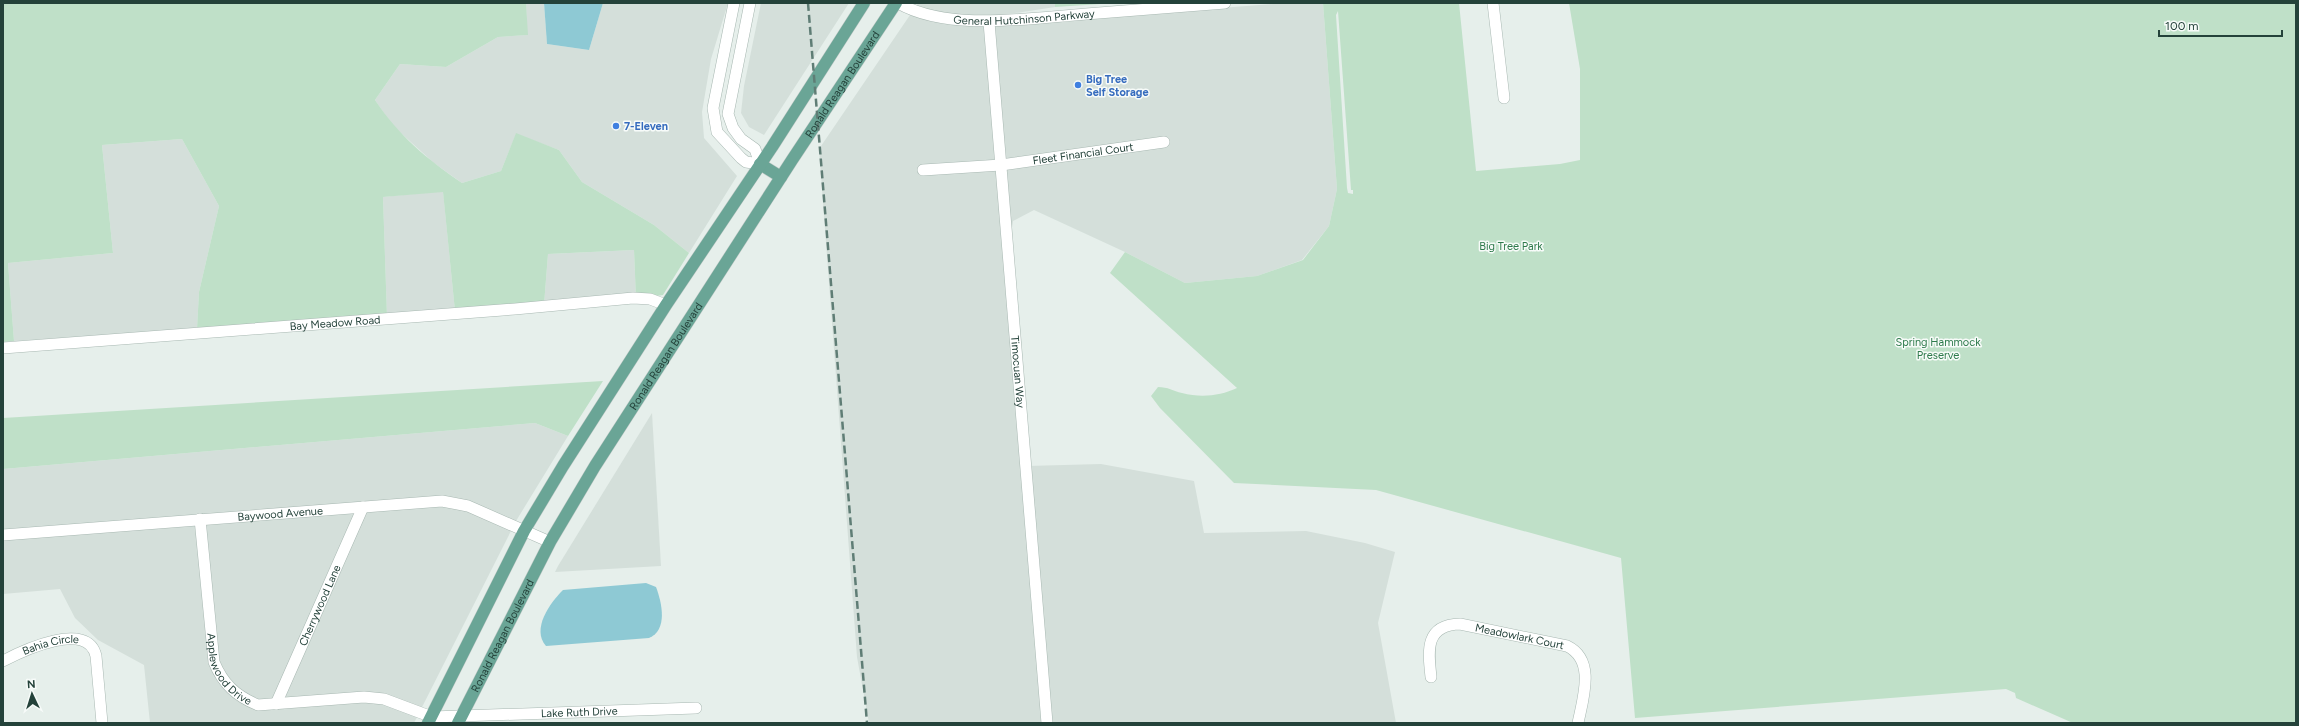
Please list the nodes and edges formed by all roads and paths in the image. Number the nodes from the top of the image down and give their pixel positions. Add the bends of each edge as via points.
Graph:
1 (734, 3) edge
2 (750, 3) edge
3 (864, 3) edge
4 (897, 3) edge
5 (1225, 3) edge
6 (1493, 3) edge
7 (989, 22) junction
8 (1504, 98) dead end
9 (1164, 142) dead end
10 (760, 164) junction
11 (1001, 165) junction
12 (923, 170) dead end
13 (781, 177) junction
14 (666, 305) junction
15 (3, 348) edge
16 (363, 507) junction
17 (200, 519) junction
18 (524, 531) junction
19 (3, 535) edge
20 (550, 542) junction
21 (3, 661) edge
22 (1431, 677) dead end
23 (276, 704) junction
24 (696, 708) dead end
25 (460, 719) edge
26 (430, 720) edge
27 (102, 723) edge
28 (1047, 723) edge
29 (1578, 723) edge

1 - 10 street via 713,108 717,132 746,162
2 - 10 street via 728,114 733,128 741,139 755,149
3 - 10 main road
4 - 7 street, General Hutchinson Parkway via 910,10
4 - 13 main road, Ronald Reagan Boulevard
5 - 7 street, General Hutchinson Parkway
6 - 8 street
7 - 11 street, Timocuan Way
9 - 11 street, Fleet Financial Court
10 - 13 main road
10 - 14 main road
11 - 12 street, Fleet Financial Court
11 - 28 street, Timocuan Way
13 - 20 main road, Ronald Reagan Boulevard via 634,405
14 - 15 street, Bay Meadow Road via 650,299 633,298
14 - 18 main road
16 - 17 street, Baywood Avenue
16 - 18 street, Baywood Avenue via 442,501 468,506
16 - 23 street, Cherrywood Lane
17 - 19 street, Baywood Avenue
17 - 23 street, Applewood Drive via 214,662 221,678 244,699 258,705
18 - 20 street, Baywood Avenue
18 - 26 main road
20 - 25 main road, Ronald Reagan Boulevard
21 - 27 street, Bahia Circle via 50,642 74,638 84,640 94,649 96,656
22 - 29 street, Meadowlark Court via 1428,646 1436,632 1452,624 1567,646 1576,650 1582,658 1585,671 1585,687
23 - 26 street, Applewood Drive via 364,697 384,699
24 - 25 street, Lake Ruth Drive
25 - 26 street, Lake Ruth Drive

